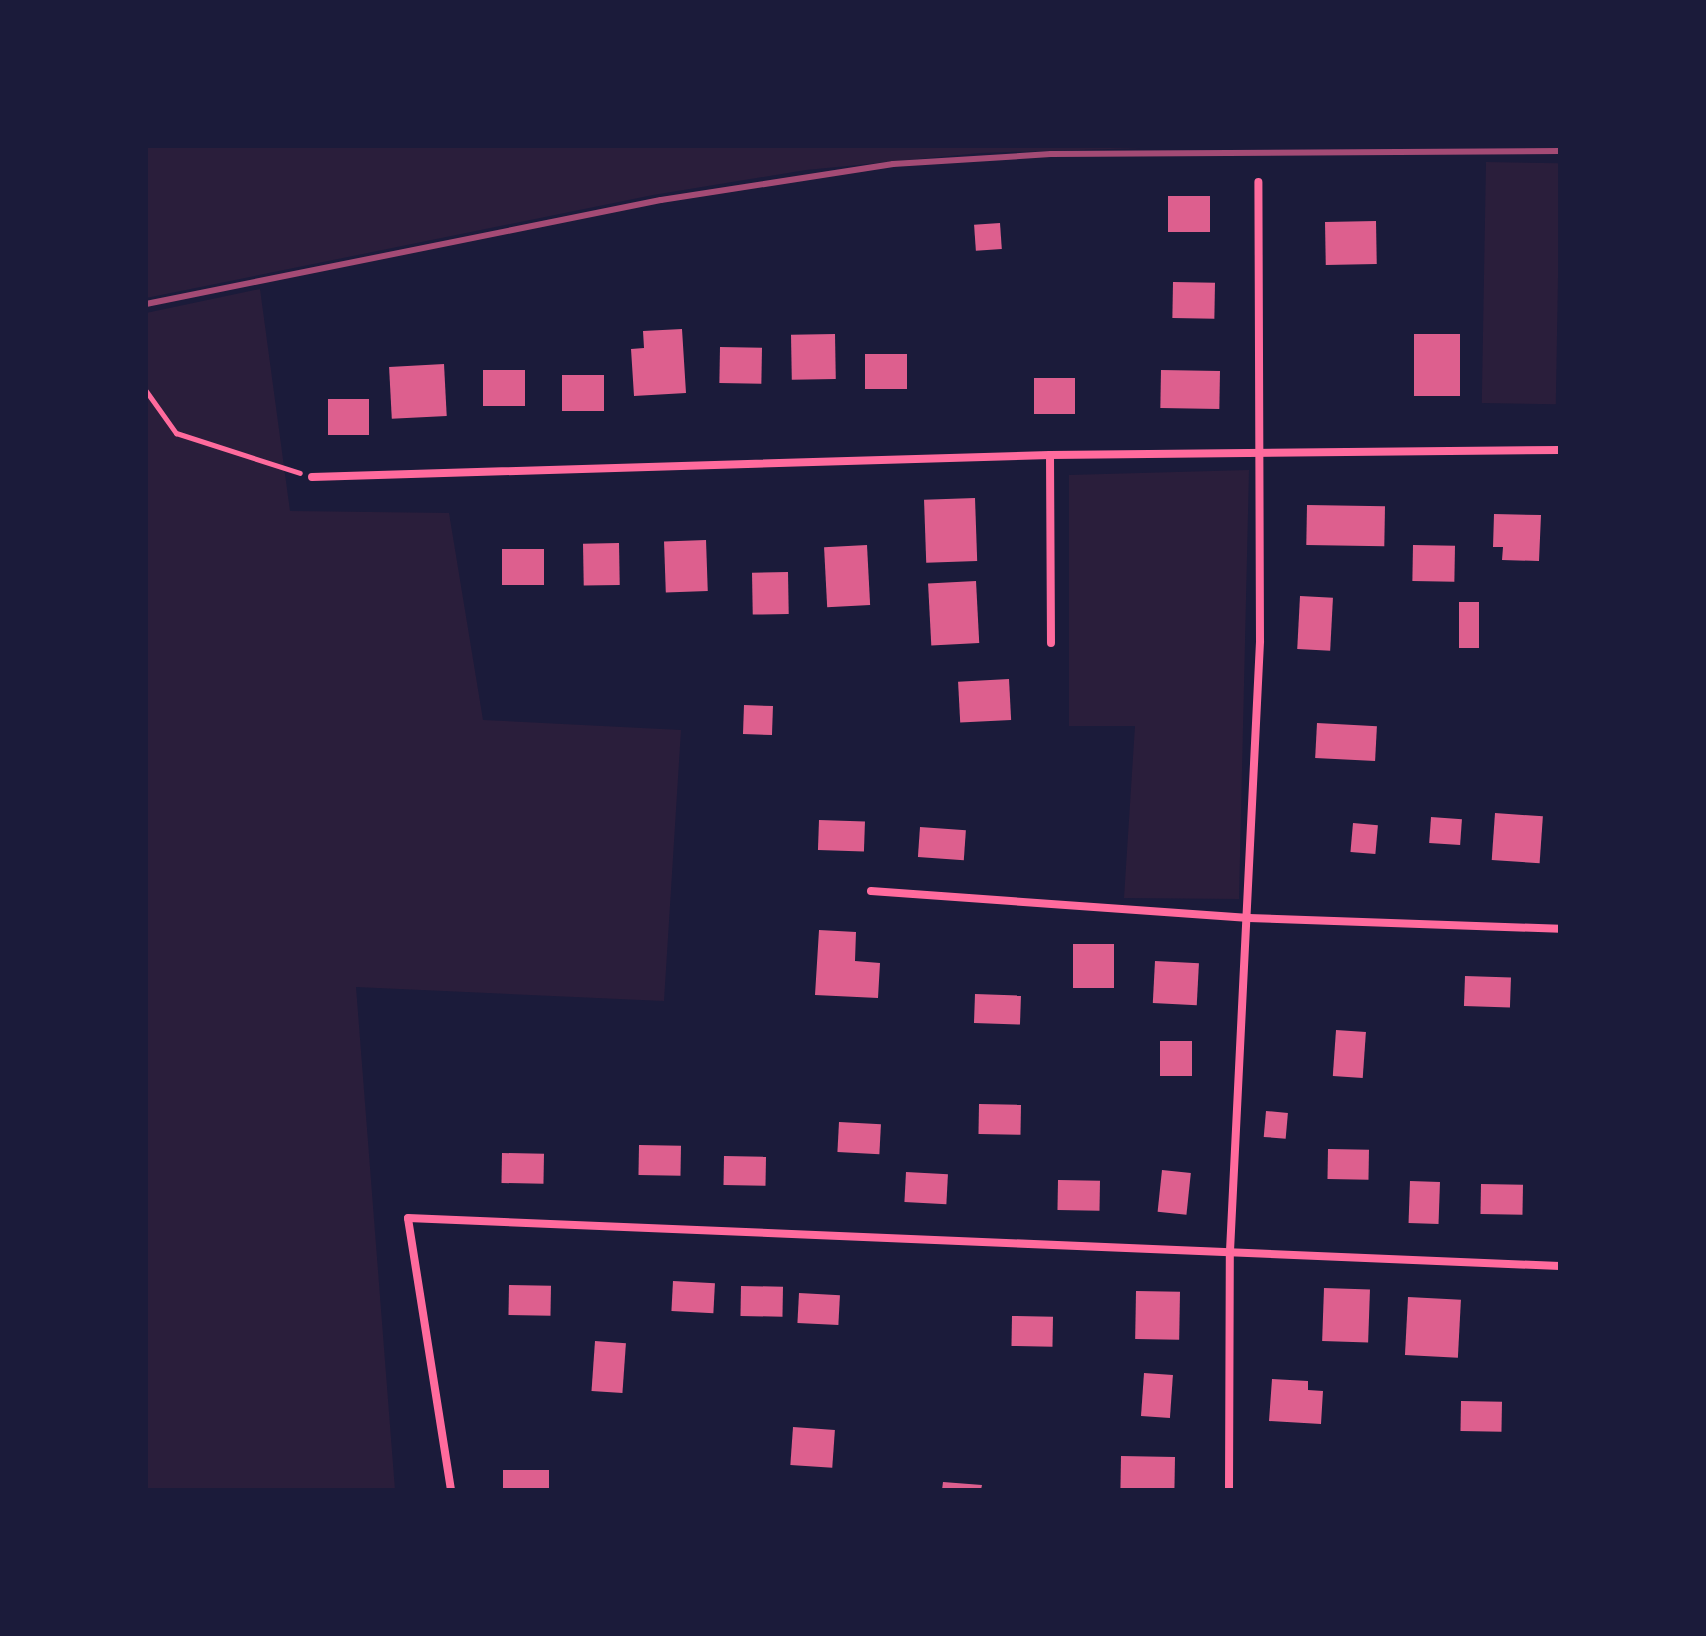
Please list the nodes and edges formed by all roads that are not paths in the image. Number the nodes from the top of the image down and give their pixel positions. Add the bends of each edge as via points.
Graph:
1 (1258, 182) dead end
2 (1560, 450) edge
3 (1260, 452) junction
4 (1050, 455) junction
5 (312, 477) road end
6 (1051, 643) dead end
7 (871, 891) dead end
8 (1249, 918) junction
9 (1560, 929) edge
10 (1230, 1251) junction
11 (1560, 1266) edge
12 (451, 1490) edge
13 (1229, 1490) edge

1 - 3 street
2 - 3 street
3 - 4 street
3 - 8 street via 1260,641
4 - 5 street
4 - 6 street
7 - 8 street
8 - 9 street
8 - 10 street
10 - 11 street
10 - 12 street via 408,1218
10 - 13 street

